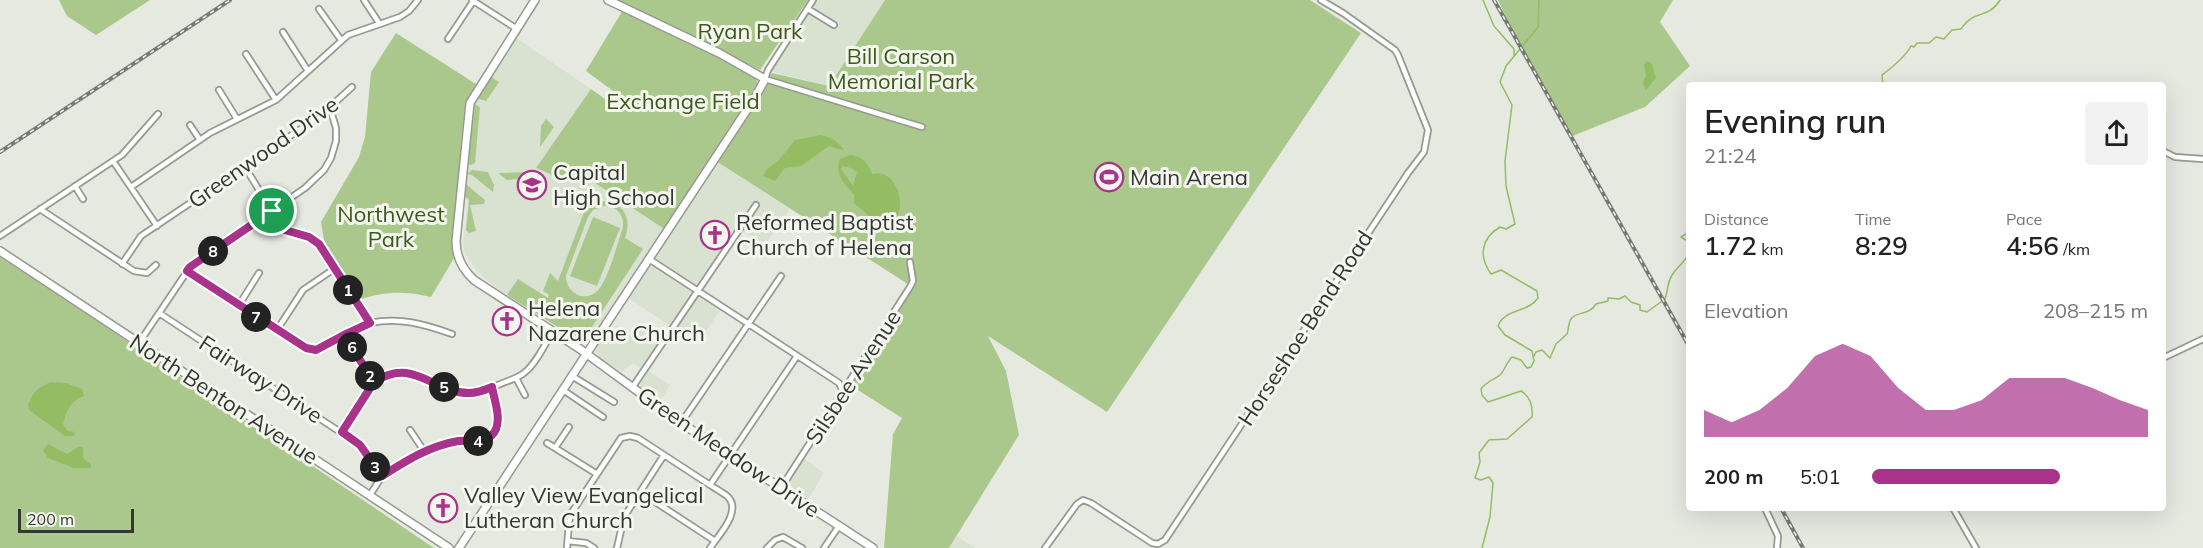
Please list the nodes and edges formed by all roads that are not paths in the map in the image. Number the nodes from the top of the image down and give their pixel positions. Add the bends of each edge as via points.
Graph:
1 (364, 0) edge
2 (418, 0) edge
3 (473, 0) edge
4 (535, 0) edge
5 (608, 0) edge
6 (813, 0) edge
7 (1321, 0) edge
8 (319, 9) dead end
9 (807, 9) junction
10 (379, 23) junction
11 (834, 25) dead end
12 (517, 29) junction
13 (283, 32) dead end
14 (340, 39) junction
15 (448, 39) dead end
16 (246, 54) dead end
17 (308, 70) junction
18 (765, 79) junction
19 (352, 87) dead end
20 (219, 90) dead end
21 (276, 100) junction
22 (330, 108) junction
23 (158, 114) dead end
24 (237, 119) junction
25 (190, 125) dead end
26 (922, 127) dead end
27 (200, 140) junction
28 (2166, 152) edge
29 (2203, 159) edge
30 (113, 161) junction
31 (245, 167) junction
32 (75, 186) junction
33 (131, 187) junction
34 (83, 199) dead end
35 (756, 205) dead end
36 (40, 209) junction
37 (272, 211) junction
38 (157, 226) junction
39 (0, 236) edge
40 (0, 251) edge
41 (649, 259) junction
42 (910, 262) dead end
43 (122, 264) junction
44 (156, 265) dead end
45 (334, 269) junction
46 (187, 271) junction
47 (259, 273) dead end
48 (781, 276) dead end
49 (698, 291) junction
50 (239, 305) junction
51 (159, 313) junction
52 (370, 323) junction
53 (748, 324) junction
54 (277, 330) junction
55 (553, 331) junction
56 (453, 334) dead end
57 (344, 335) junction
58 (2203, 339) edge
59 (139, 343) junction
60 (587, 353) junction
61 (797, 356) junction
62 (2166, 357) edge
63 (572, 376) junction
64 (516, 378) junction
65 (374, 382) junction
66 (492, 387) junction
67 (632, 388) junction
68 (562, 390) junction
69 (843, 392) junction
70 (525, 395) dead end
71 (614, 402) dead end
72 (603, 417) dead end
73 (681, 423) junction
74 (569, 427) dead end
75 (410, 430) dead end
76 (342, 432) junction
77 (547, 443) dead end
78 (555, 448) junction
79 (424, 451) junction
80 (664, 455) junction
81 (731, 455) junction
82 (597, 474) junction
83 (382, 476) junction
84 (710, 485) junction
85 (781, 488) junction
86 (640, 492) junction
87 (370, 495) junction
88 (1766, 511) edge
89 (1955, 511) edge
90 (839, 526) junction
91 (568, 541) junction
92 (715, 541) junction
93 (448, 548) edge
94 (459, 548) edge
95 (567, 548) edge
96 (594, 548) edge
97 (617, 548) edge
98 (710, 548) edge
99 (767, 548) edge
100 (802, 548) edge
101 (824, 548) edge
102 (873, 548) edge
103 (1046, 548) edge
104 (1777, 548) edge
105 (1976, 548) edge

1 - 10 street
2 - 10 street via 405,14
3 - 12 street
3 - 15 street
4 - 12 main road
5 - 18 main road
6 - 9 street
7 - 103 street, Horseshoe Bend Road via 1395,50 1428,130 1424,152 1165,540 1152,543 1083,500
8 - 14 street
9 - 11 street
9 - 18 street
10 - 14 street
12 - 55 main road, Green Meadow Drive via 470,103 456,241 464,271
13 - 17 street
14 - 17 street
16 - 21 street
17 - 21 street
18 - 26 street
18 - 41 main road
19 - 22 street, Greenwood Drive
20 - 24 street
21 - 24 street
22 - 31 street, Greenwood Drive
22 - 37 street via 337,135 328,164 312,183
23 - 30 street via 127,151
24 - 27 street
25 - 27 street
27 - 33 street
28 - 29 street
30 - 32 street
30 - 33 street
31 - 37 street
31 - 38 street, Greenwood Drive
32 - 34 street
32 - 36 street
33 - 38 street
35 - 49 street
36 - 39 street
36 - 43 street
37 - 45 street via 285,230 315,240
37 - 46 street
38 - 43 street, Greenwood Drive via 138,239
40 - 59 main road, North Benton Avenue
41 - 49 street
41 - 60 main road
42 - 69 street, Silsbee Avenue via 910,288
43 - 44 street via 142,273
45 - 52 street
45 - 54 street via 307,286
46 - 50 street
46 - 51 street
47 - 50 street
48 - 53 street
49 - 53 street
49 - 67 street
50 - 54 street
51 - 59 street
51 - 76 street, Fairway Drive
52 - 56 street via 409,321
52 - 57 street
53 - 61 street
53 - 73 street
54 - 57 street via 311,350
55 - 60 main road, Green Meadow Drive
55 - 64 street via 526,371
57 - 65 street
58 - 62 street
59 - 87 main road, North Benton Avenue
60 - 63 main road
60 - 67 main road, Green Meadow Drive
61 - 69 street via 839,383
61 - 81 street
63 - 68 main road
63 - 71 street
64 - 66 street
64 - 70 street
65 - 66 street via 400,372 423,376 458,392
65 - 76 street
66 - 79 street via 498,418 491,436
67 - 73 main road, Green Meadow Drive
68 - 72 street
68 - 94 main road
69 - 85 street, Silsbee Avenue
73 - 81 main road, Green Meadow Drive
74 - 78 street
75 - 79 street
76 - 83 street, Fairway Drive via 360,445
77 - 78 street
78 - 82 street
79 - 83 street
80 - 82 street via 638,438 626,436
80 - 84 street
80 - 86 street
81 - 84 street
81 - 85 main road, Green Meadow Drive
82 - 91 street via 572,512
83 - 87 street
84 - 92 street via 727,496 733,509
85 - 90 main road, Green Meadow Drive
86 - 92 street
86 - 97 street via 624,517
87 - 93 main road, North Benton Avenue
88 - 104 street via 1778,536
89 - 105 street
90 - 101 street
90 - 102 main road, Green Meadow Drive
91 - 95 street
91 - 96 street
92 - 98 street
99 - 100 street via 783,537

